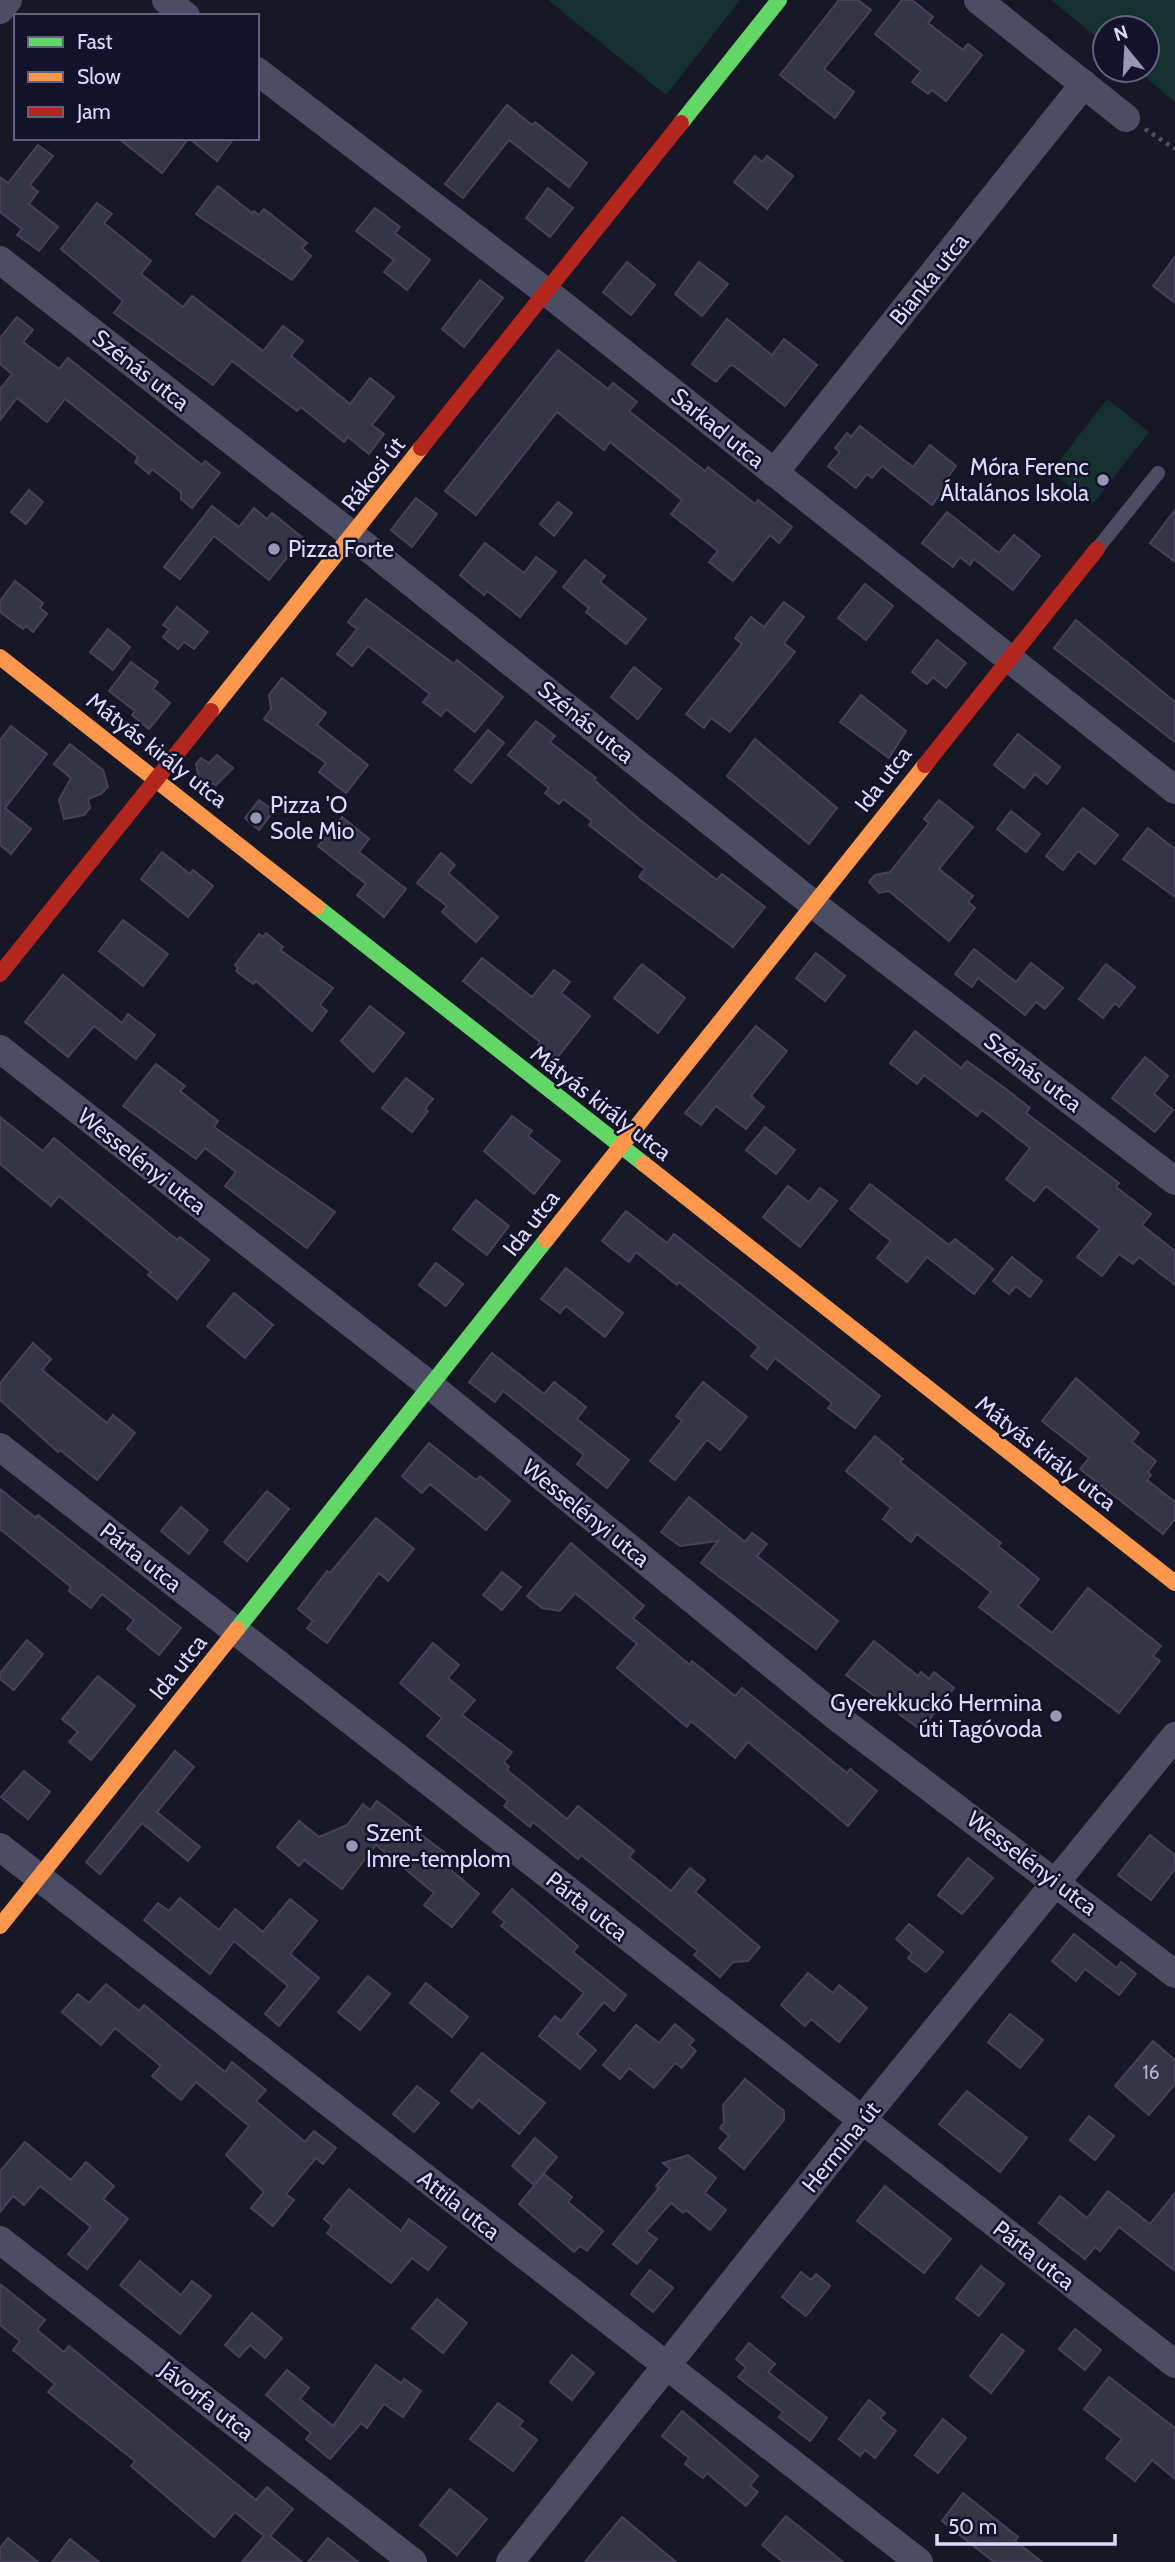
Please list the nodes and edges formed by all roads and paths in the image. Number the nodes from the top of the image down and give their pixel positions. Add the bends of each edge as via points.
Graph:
1 (8, 0) edge
2 (166, 0) edge
3 (779, 0) edge
4 (978, 0) edge
5 (0, 10) edge
6 (184, 14) edge
7 (259, 73) edge
8 (1084, 84) junction
9 (1126, 118) joint
10 (1175, 149) edge
11 (0, 260) edge
12 (547, 292) junction
13 (774, 473) junction
14 (1158, 473) dead end
15 (353, 536) junction
16 (1097, 549) joint
17 (0, 657) edge
18 (1009, 657) junction
19 (156, 779) junction
20 (1175, 790) edge
21 (813, 904) junction
22 (0, 974) edge
23 (0, 1049) edge
24 (620, 1148) junction
25 (1175, 1181) edge
26 (431, 1386) junction
27 (0, 1447) edge
28 (1175, 1583) edge
29 (236, 1631) junction
30 (1175, 1736) edge
31 (0, 1847) edge
32 (38, 1877) junction
33 (1058, 1882) junction
34 (0, 1926) edge
35 (1175, 1973) edge
36 (862, 2120) junction
37 (0, 2240) edge
38 (1175, 2364) edge
39 (667, 2366) junction
40 (413, 2562) edge
41 (510, 2562) edge
42 (919, 2562) edge

1 - 5 street
2 - 6 street
3 - 12 street, Rákosi út
4 - 8 street
7 - 12 street, Sarkad utca
8 - 9 street
8 - 13 street, Bianka utca
9 - 10 path
11 - 15 street, Szénás utca
12 - 13 street, Sarkad utca
12 - 15 street, Rákosi út
13 - 18 street, Sarkad utca
14 - 16 lane
15 - 19 street, Rákosi út
15 - 21 street, Szénás utca
16 - 18 street, Ida utca
17 - 19 street, Mátyás király utca
18 - 20 street, Sarkad utca
18 - 21 street, Ida utca
19 - 22 street, Rákosi út
19 - 24 street, Mátyás király utca
21 - 24 street, Ida utca
21 - 25 street, Szénás utca
23 - 26 street, Wesselényi utca
24 - 26 street, Ida utca
24 - 28 street, Mátyás király utca
26 - 29 street, Ida utca
26 - 33 street, Wesselényi utca via 834,1715
27 - 29 street, Párta utca
29 - 32 street, Ida utca
29 - 36 street, Párta utca
30 - 33 street, Hermina út
31 - 32 street, Attila utca
32 - 34 street, Ida utca
32 - 39 street, Attila utca
33 - 35 street, Wesselényi utca
33 - 36 street, Hermina út
36 - 38 street, Párta utca
36 - 39 street, Hermina út
37 - 40 street, Jávorfa utca
39 - 41 street, Hermina út
39 - 42 street, Attila utca

